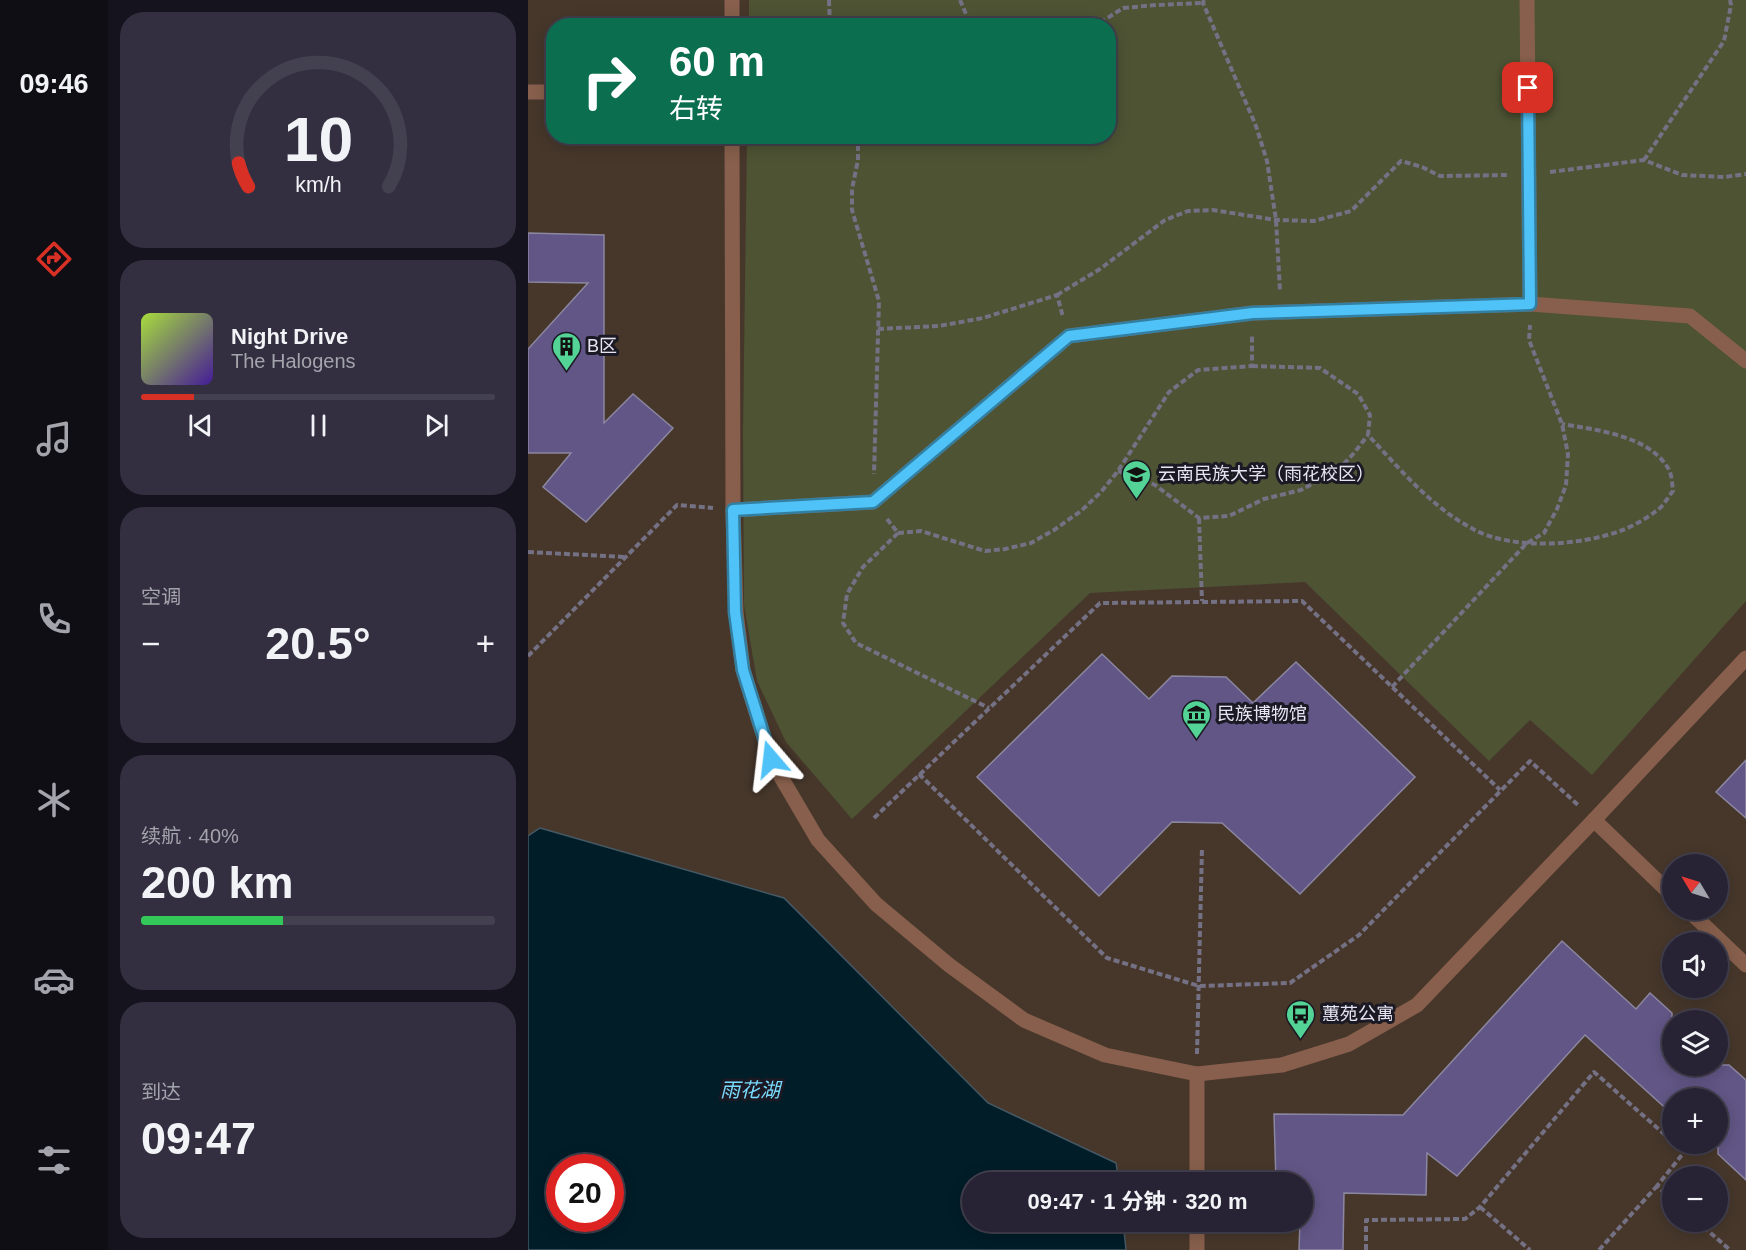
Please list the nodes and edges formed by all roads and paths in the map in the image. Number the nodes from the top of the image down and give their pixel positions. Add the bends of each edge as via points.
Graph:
1 (732, 0) edge
2 (829, 0) edge
3 (960, 0) edge
4 (1527, 0) edge
5 (1730, 0) edge
6 (1203, 2) edge
7 (732, 18) edge
8 (830, 18) edge
9 (968, 18) edge
10 (1107, 18) edge
11 (528, 92) edge
12 (546, 92) edge
13 (732, 144) edge
14 (858, 144) edge
15 (1644, 160) junction
16 (1746, 174) edge
17 (1529, 175) junction
18 (1275, 220) junction
19 (1057, 295) junction
20 (1530, 304) junction
21 (1253, 313) junction
22 (1282, 313) junction
23 (878, 329) junction
24 (1069, 336) junction
25 (1746, 361) edge
26 (1252, 366) junction
27 (1562, 424) junction
28 (1368, 435) junction
29 (1118, 471) junction
30 (873, 502) junction
31 (733, 510) junction
32 (1199, 518) junction
33 (898, 533) junction
34 (1527, 543) junction
35 (528, 552) edge
36 (627, 556) junction
37 (1202, 602) junction
38 (528, 656) edge
39 (1746, 658) edge
40 (1392, 687) junction
41 (989, 708) junction
42 (919, 774) junction
43 (1500, 790) junction
44 (874, 818) dead end
45 (1594, 820) junction
46 (1202, 848) dead end
47 (1662, 885) edge
48 (1699, 920) edge
49 (1746, 965) edge
50 (1199, 986) junction
51 (1197, 1074) junction
52 (1662, 1132) edge
53 (1683, 1154) edge
54 (1197, 1172) edge
55 (1657, 1185) junction
56 (1662, 1190) edge
57 (1480, 1207) junction
58 (1197, 1232) edge
59 (1710, 1232) edge
60 (1197, 1250) edge
61 (1366, 1250) edge
62 (1530, 1250) edge
63 (1599, 1250) edge
64 (1730, 1250) edge

1 - 7 lane
2 - 8 path
3 - 9 path
4 - 17 lane
5 - 15 path via 1724,41
6 - 10 path via 1123,8
6 - 18 path via 1262,143
11 - 12 lane
13 - 31 lane
14 - 23 path via 852,210 879,301
15 - 16 path via 1682,175
15 - 17 path
17 - 18 path via 1440,176 1401,161 1351,211 1314,221
17 - 20 lane
18 - 19 path via 1213,210 1188,211 1165,220 1100,269
18 - 22 path
19 - 23 path via 983,318 939,326
19 - 24 path
20 - 22 lane
20 - 25 lane via 1690,316
20 - 27 path via 1530,340
21 - 22 lane
21 - 24 lane
21 - 26 path
23 - 30 path
24 - 30 lane
26 - 28 path via 1320,369 1358,394 1370,415
26 - 29 path via 1198,370 1169,392
27 - 34 path via 1568,454 1566,485 1544,533
27 - 34 path via 1627,438 1652,451 1669,469 1673,491 1657,511 1621,531 1583,540
28 - 32 path via 1339,469 1301,490 1264,499 1229,516
28 - 34 path via 1436,504 1473,529 1499,540
29 - 32 path via 1155,485
29 - 33 path via 1081,511 1031,543 985,551 921,531
30 - 31 lane
30 - 33 path
31 - 36 path via 677,505
31 - 51 lane via 735,612 743,670 771,759 818,840 876,904 1024,1020 1105,1055
32 - 37 path
33 - 41 path via 863,567 852,585 843,623 856,642
34 - 40 path
35 - 36 path
36 - 38 path
37 - 40 path via 1302,600
37 - 41 path via 1100,603
39 - 45 lane
40 - 43 path
41 - 42 path
42 - 44 path
42 - 50 path via 1107,958
43 - 45 path via 1530,761
43 - 50 path via 1359,935 1290,983
45 - 47 lane
45 - 51 lane via 1416,1005 1349,1044 1282,1065
46 - 50 path
48 - 49 lane
50 - 51 path
51 - 54 lane
52 - 57 path via 1594,1072
53 - 55 path
55 - 56 path
55 - 63 path
57 - 61 path via 1466,1219 1366,1220
57 - 62 path
58 - 60 lane
59 - 64 path

